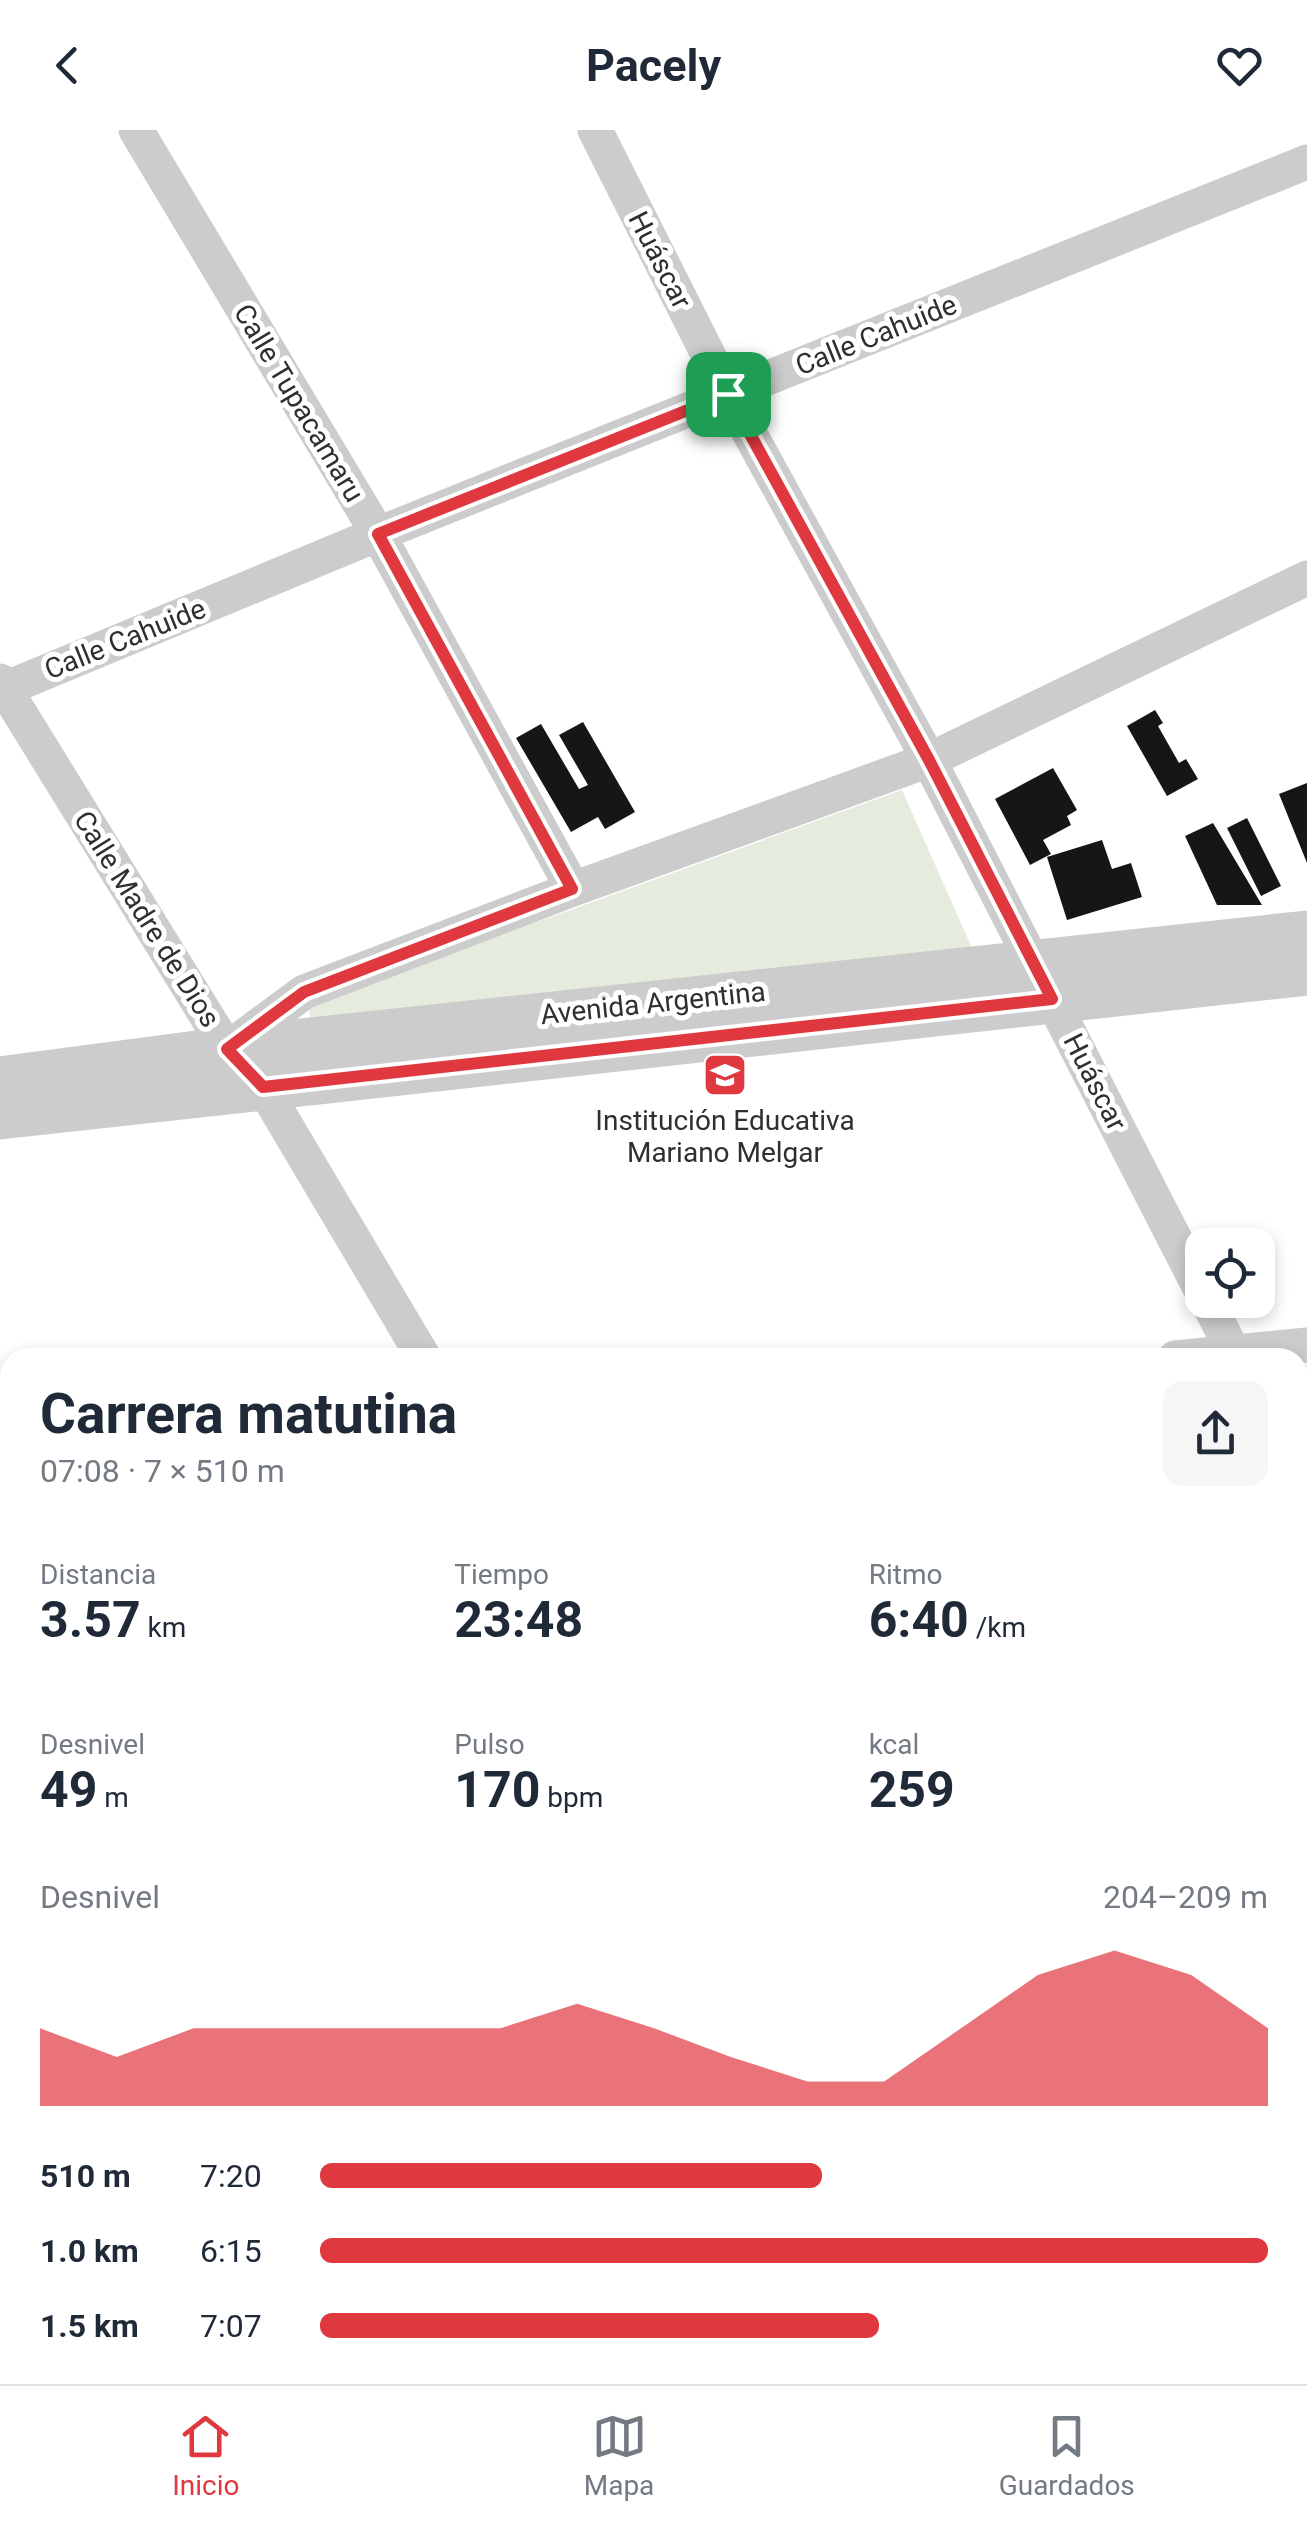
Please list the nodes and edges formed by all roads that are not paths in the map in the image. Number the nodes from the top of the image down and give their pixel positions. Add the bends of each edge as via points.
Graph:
1 (136, 130) edge
2 (595, 130) edge
3 (1307, 162) edge
4 (728, 394) junction
5 (378, 534) junction
6 (1307, 578) edge
7 (2, 687) edge
8 (929, 760) junction
9 (572, 889) junction
10 (1307, 933) edge
11 (1307, 973) edge
12 (1043, 980) junction
13 (227, 1049) junction
14 (263, 1087) junction
15 (18, 1096) edge
16 (1185, 1259) edge
17 (1215, 1318) edge
18 (1307, 1344) edge
19 (418, 1348) edge
20 (1231, 1348) edge
21 (1278, 1348) edge

1 - 5 street, Calle Tupacamaru
2 - 4 street, Huáscar
3 - 4 street, Calle Cahuide
4 - 5 street, Calle Cahuide
4 - 8 street, Huáscar
5 - 7 street, Calle Cahuide
5 - 9 street, Calle Tupacamaru
6 - 8 street
7 - 13 street, Calle Madre de Dios
8 - 9 street
8 - 12 street, Huáscar
9 - 13 street via 304,992
10 - 12 street, Avenida Argentina
11 - 12 street, Avenida Argentina
12 - 13 street, Avenida Argentina
12 - 14 street, Avenida Argentina
12 - 16 street, Huáscar
13 - 14 street, Calle Madre de Dios
13 - 15 street, Avenida Argentina
14 - 15 street, Avenida Argentina
14 - 19 street, Calle Madre de Dios
17 - 20 street
18 - 21 street

